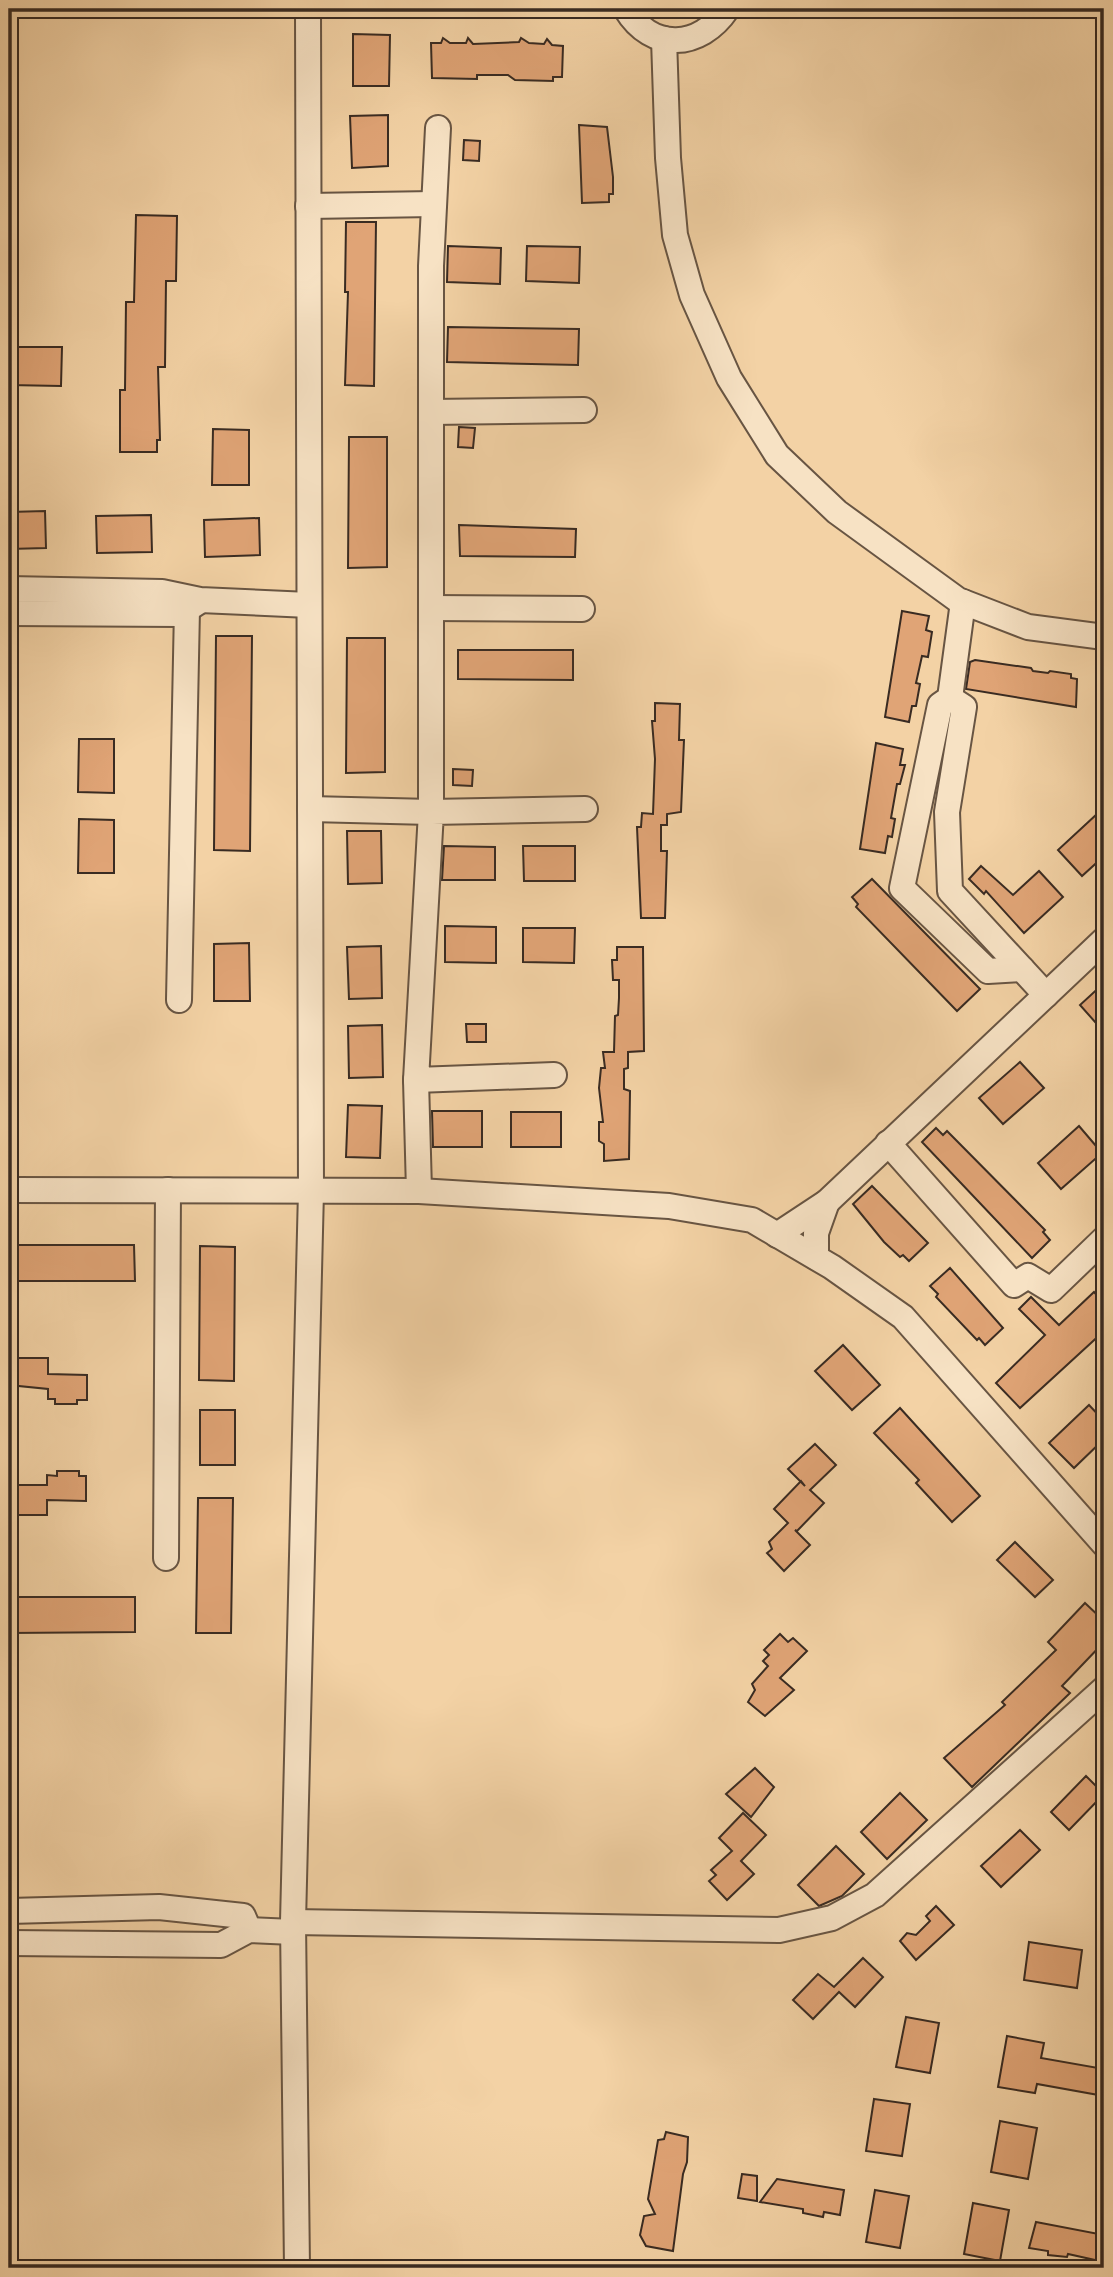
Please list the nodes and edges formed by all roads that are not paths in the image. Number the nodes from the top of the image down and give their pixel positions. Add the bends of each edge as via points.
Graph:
1 (307, 9) edge
2 (626, 9) edge
3 (727, 9) edge
4 (664, 39) junction
5 (438, 128) dead end
6 (434, 204) junction
7 (308, 206) junction
8 (584, 410) dead end
9 (431, 412) junction
10 (9, 589) edge
11 (963, 602) junction
12 (194, 605) junction
13 (309, 605) junction
14 (431, 608) junction
15 (582, 609) dead end
16 (9, 614) edge
17 (1104, 637) edge
18 (950, 698) junction
19 (310, 809) junction
20 (585, 809) dead end
21 (431, 812) junction
22 (1104, 940) edge
23 (1021, 969) junction
24 (1045, 995) junction
25 (179, 1000) dead end
26 (554, 1075) dead end
27 (416, 1080) junction
28 (888, 1143) junction
29 (9, 1189) edge
30 (168, 1190) junction
31 (311, 1191) junction
32 (419, 1191) junction
33 (827, 1202) junction
34 (777, 1235) junction
35 (1104, 1239) edge
36 (816, 1257) junction
37 (1104, 1544) edge
38 (166, 1558) dead end
39 (1104, 1689) edge
40 (9, 1911) edge
41 (293, 1927) junction
42 (249, 1930) junction
43 (9, 1943) edge
44 (297, 2268) edge

1 - 7 street
2 - 4 street via 647,32
3 - 4 street via 701,35
4 - 11 street via 675,235 692,295 729,379 777,455 836,512
5 - 6 street
6 - 7 street
6 - 9 street
7 - 13 street
8 - 9 street
9 - 14 street
10 - 12 street via 162,592
11 - 17 street via 1028,627
11 - 18 street
12 - 13 street
12 - 16 street via 180,614
12 - 25 street
13 - 19 street
14 - 15 street
14 - 21 street
18 - 23 street via 964,707 947,812 950,891
18 - 23 street via 940,705 902,888 988,971
19 - 21 street
19 - 31 street
20 - 21 street
21 - 27 street
22 - 24 street
23 - 24 street
24 - 28 street
26 - 27 street
27 - 32 street
28 - 33 street
28 - 35 street via 1014,1285 1028,1276 1051,1290
29 - 30 street
30 - 31 street
30 - 38 street
31 - 32 street
31 - 41 street
32 - 34 street via 669,1206 752,1220
33 - 34 street
33 - 36 street via 816,1233
34 - 36 street
36 - 37 street via 903,1317
39 - 41 street via 875,1895 832,1917 779,1930
40 - 42 street via 159,1907 243,1916
41 - 42 street
41 - 44 street
42 - 43 street via 221,1945

